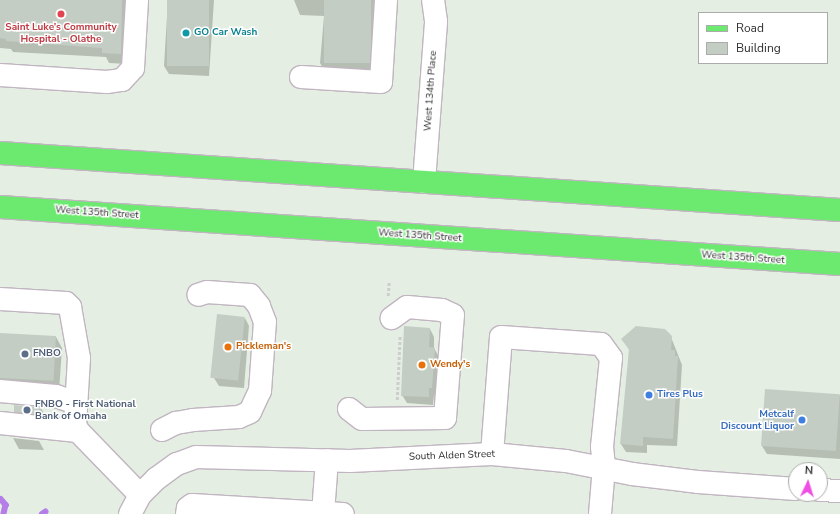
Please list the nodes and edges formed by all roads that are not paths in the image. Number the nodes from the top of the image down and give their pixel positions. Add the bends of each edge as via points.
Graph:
1 (137, 0) edge
2 (386, 0) edge
3 (433, 0) edge
4 (0, 75) edge
5 (301, 77) dead end
6 (0, 154) edge
7 (424, 182) junction
8 (0, 207) edge
9 (840, 210) edge
10 (555, 245) junction
11 (840, 264) edge
12 (840, 278) edge
13 (198, 294) dead end
14 (0, 298) edge
15 (393, 324) road end
16 (0, 391) edge
17 (0, 400) edge
18 (342, 409) dead end
19 (0, 412) edge
20 (76, 416) junction
21 (0, 423) edge
22 (162, 430) dead end
23 (492, 454) junction
24 (327, 460) junction
25 (604, 467) junction
26 (788, 488) edge
27 (828, 491) edge
28 (840, 492) edge
29 (135, 504) edge
30 (187, 514) edge
31 (333, 514) edge
32 (600, 514) edge

1 - 4 street via 133,68 122,80 114,82
2 - 5 street via 381,82
3 - 7 street, West 134th Place via 436,21
6 - 7 main road
7 - 9 main road
8 - 10 main road, West 135th Street
10 - 11 main road, West 135th Street
10 - 12 main road via 564,258
13 - 22 street via 207,292 250,295 259,306 265,322 260,391 250,412 239,417 193,420 176,423
14 - 20 street via 66,303 70,307 78,345
15 - 18 street via 402,314 432,315 442,321 444,326 438,402 427,409
16 - 20 street via 56,396
17 - 20 street via 63,405
19 - 20 street
20 - 21 street
20 - 29 street
23 - 24 street, South Alden Street
23 - 25 street, South Alden Street
23 - 25 street via 501,337 602,344 611,358 602,447
24 - 29 street, South Alden Street via 196,457 177,464
24 - 31 street
25 - 26 street, South Alden Street via 632,474 698,482
25 - 32 street
27 - 28 street
30 - 31 street via 188,508 192,505

